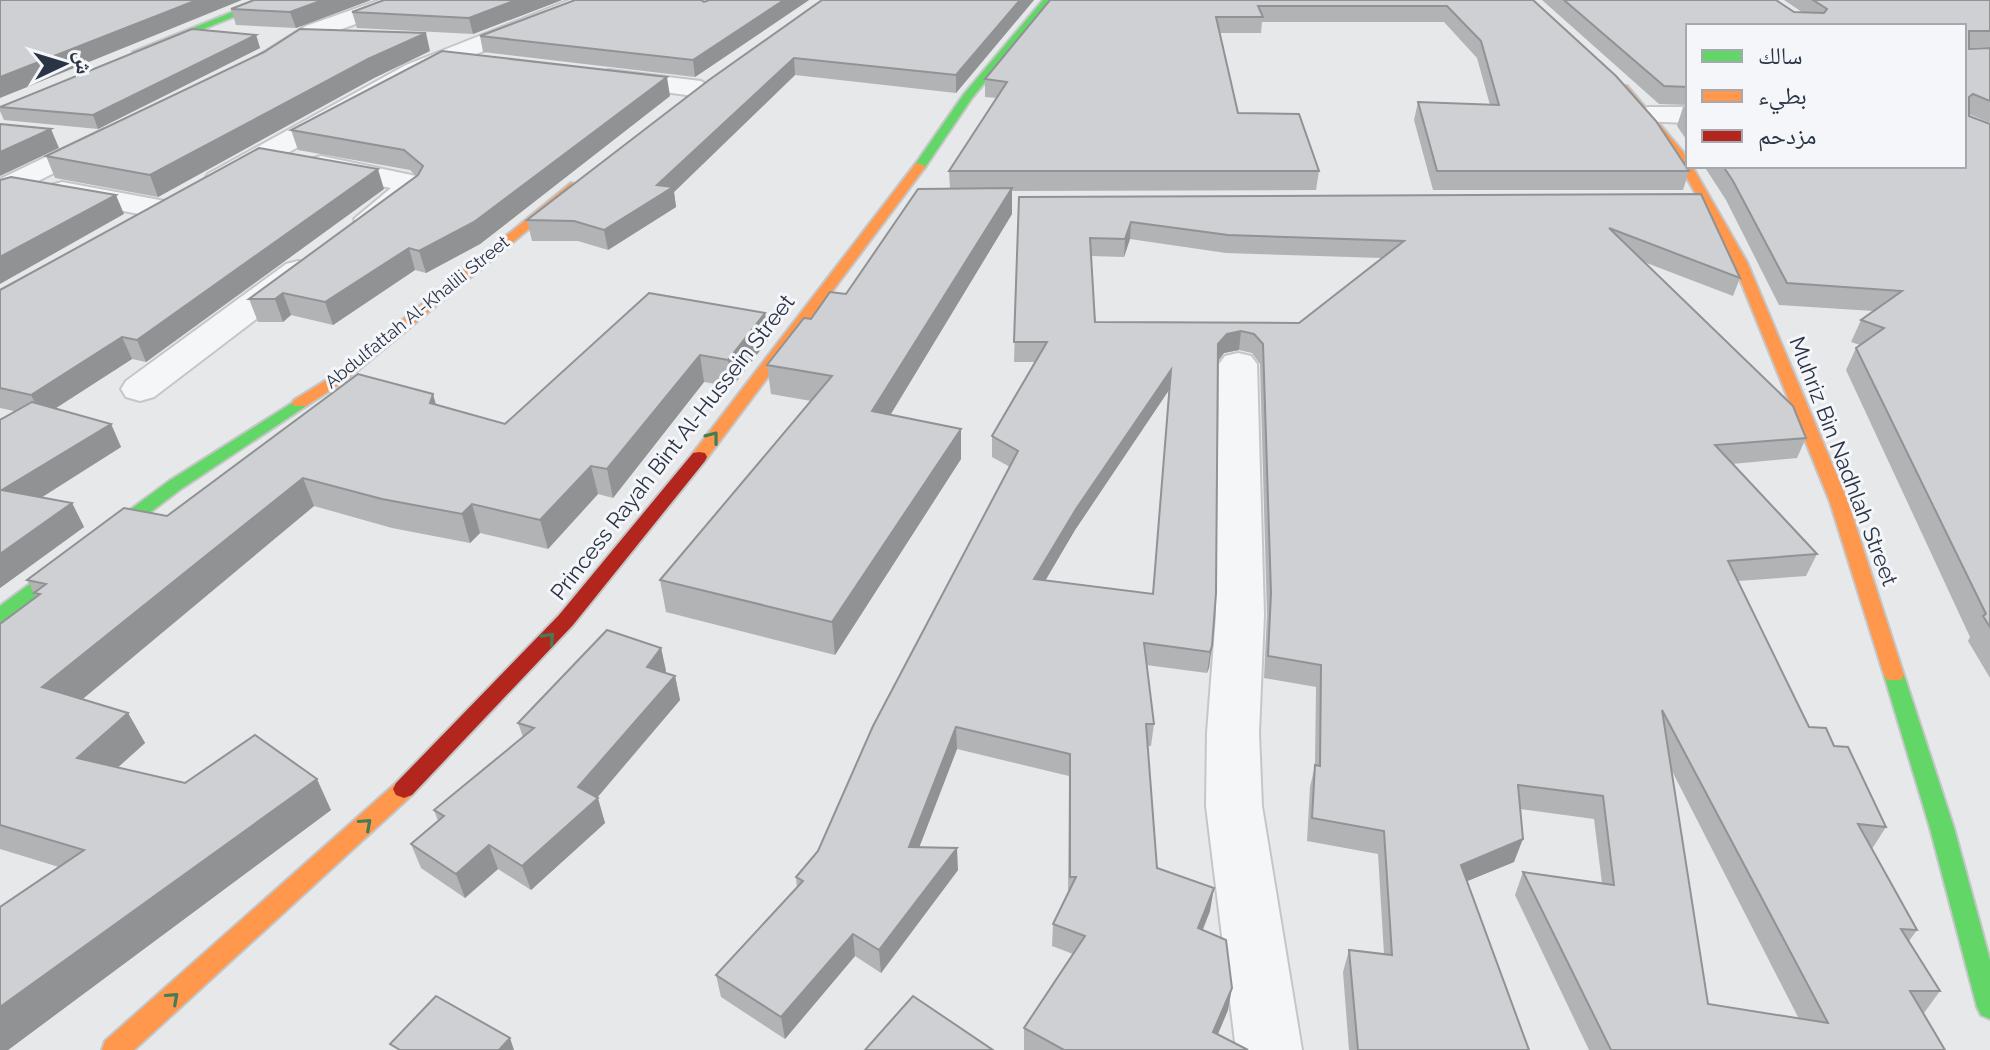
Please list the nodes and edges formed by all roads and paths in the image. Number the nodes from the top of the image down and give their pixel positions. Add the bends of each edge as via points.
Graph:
1 (270, 0) edge
2 (401, 0) edge
3 (590, 0) edge
4 (1048, 0) edge
5 (189, 31) junction
6 (302, 37) junction
7 (364, 37) edge
8 (436, 49) junction
9 (117, 61) edge
10 (502, 65) edge
11 (242, 71) edge
12 (578, 74) edge
13 (1610, 76) edge
14 (698, 91) edge
15 (1649, 115) junction
16 (1686, 115) edge
17 (127, 126) edge
18 (42, 135) edge
19 (99, 140) junction
20 (262, 155) junction
21 (585, 178) edge
22 (8, 187) edge
23 (1677, 202) edge
24 (1709, 202) junction
25 (894, 203) junction
26 (925, 203) edge
27 (165, 210) junction
28 (124, 233) edge
29 (1238, 364) dead end
30 (140, 389) dead end
31 (0, 616) edge
32 (1990, 1007) edge
33 (115, 1050) edge
34 (1269, 1050) edge

1 - 5 street
2 - 6 street
3 - 8 street via 475,44
4 - 25 street, Princess Rayah Bint Al-Hussein Street via 968,96
5 - 6 street via 244,39
5 - 9 street
6 - 7 street
6 - 11 street
8 - 10 street
8 - 20 street
12 - 14 street
13 - 15 street, Muhriz Bin Nadhlah Street
15 - 16 street
15 - 24 street, Muhriz Bin Nadhlah Street
17 - 19 street
18 - 19 street
19 - 22 street
20 - 27 street
20 - 30 street via 410,183 408,190
21 - 31 street, Abdulfattah Al-Khalili Street via 341,377 175,485
22 - 27 street
23 - 24 street
24 - 32 street, Muhriz Bin Nadhlah Street via 1740,262 1839,502 1942,828
25 - 26 street
33 -> 25 street, Princess Rayah Bint Al-Hussein Street via 393,800 566,620 637,537
27 - 28 street
29 - 34 street via 1240,615 1234,806

